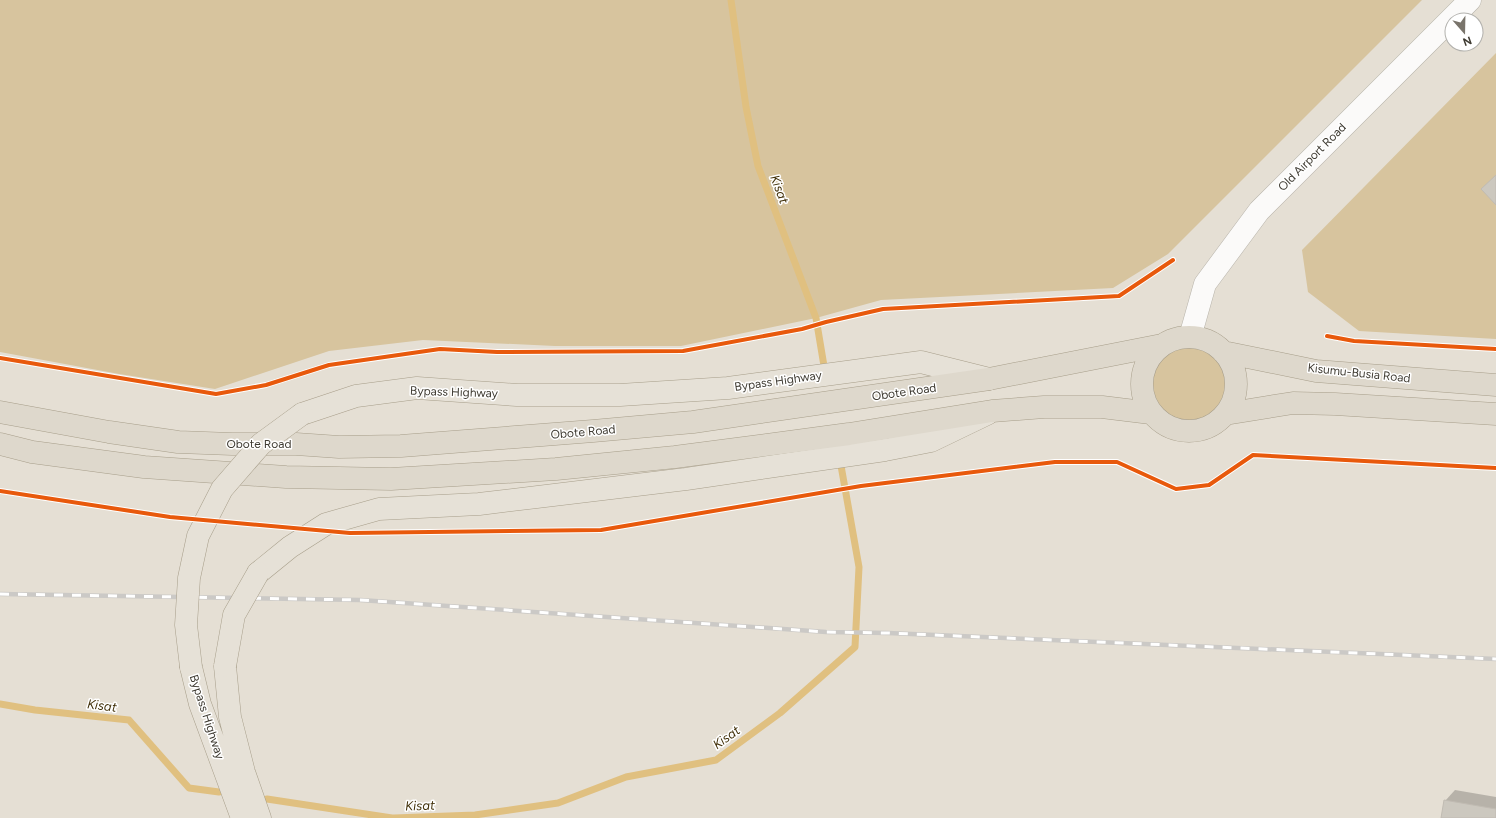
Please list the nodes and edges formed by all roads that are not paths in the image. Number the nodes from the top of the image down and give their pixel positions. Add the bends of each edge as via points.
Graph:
1 (1470, 0) edge
2 (1190, 337) junction
3 (1162, 345) junction
4 (1223, 352) junction
5 (989, 379) junction
6 (1496, 386) edge
7 (992, 411) junction
8 (0, 412) edge
9 (1151, 413) junction
10 (1225, 414) junction
11 (1496, 414) edge
12 (0, 444) edge
13 (242, 818) edge
14 (260, 818) edge

1 - 2 main road, Old Airport Road via 1258,211 1205,284
2 - 3 highway
2 - 4 highway via 1214,344
3 - 5 highway, Obote Road
3 - 9 highway via 1151,356 1144,370 1141,385 1144,400
4 - 6 highway, Kisumu-Busia Road via 1316,371
4 - 10 highway via 1231,363 1236,390
5 - 8 highway, Obote Road via 693,422 401,446 339,447 178,442
5 - 13 main road, Bypass Highway, bridge via 921,362 728,388 620,395 517,395 417,388 356,396 302,414 261,444 222,489 198,536 189,578 186,625 191,667 200,704
7 - 9 highway via 1044,407 1102,408
7 - 12 highway via 849,434 675,457 556,469 391,479 286,477 144,467 32,452
7 - 14 main road, Bypass Highway, bridge via 931,441 885,450 686,479 479,504 379,509 326,524 290,547 258,573 234,615 225,666 230,717 244,772
9 - 10 highway via 1164,424 1179,430 1196,431 1212,425
10 - 11 highway via 1292,403

